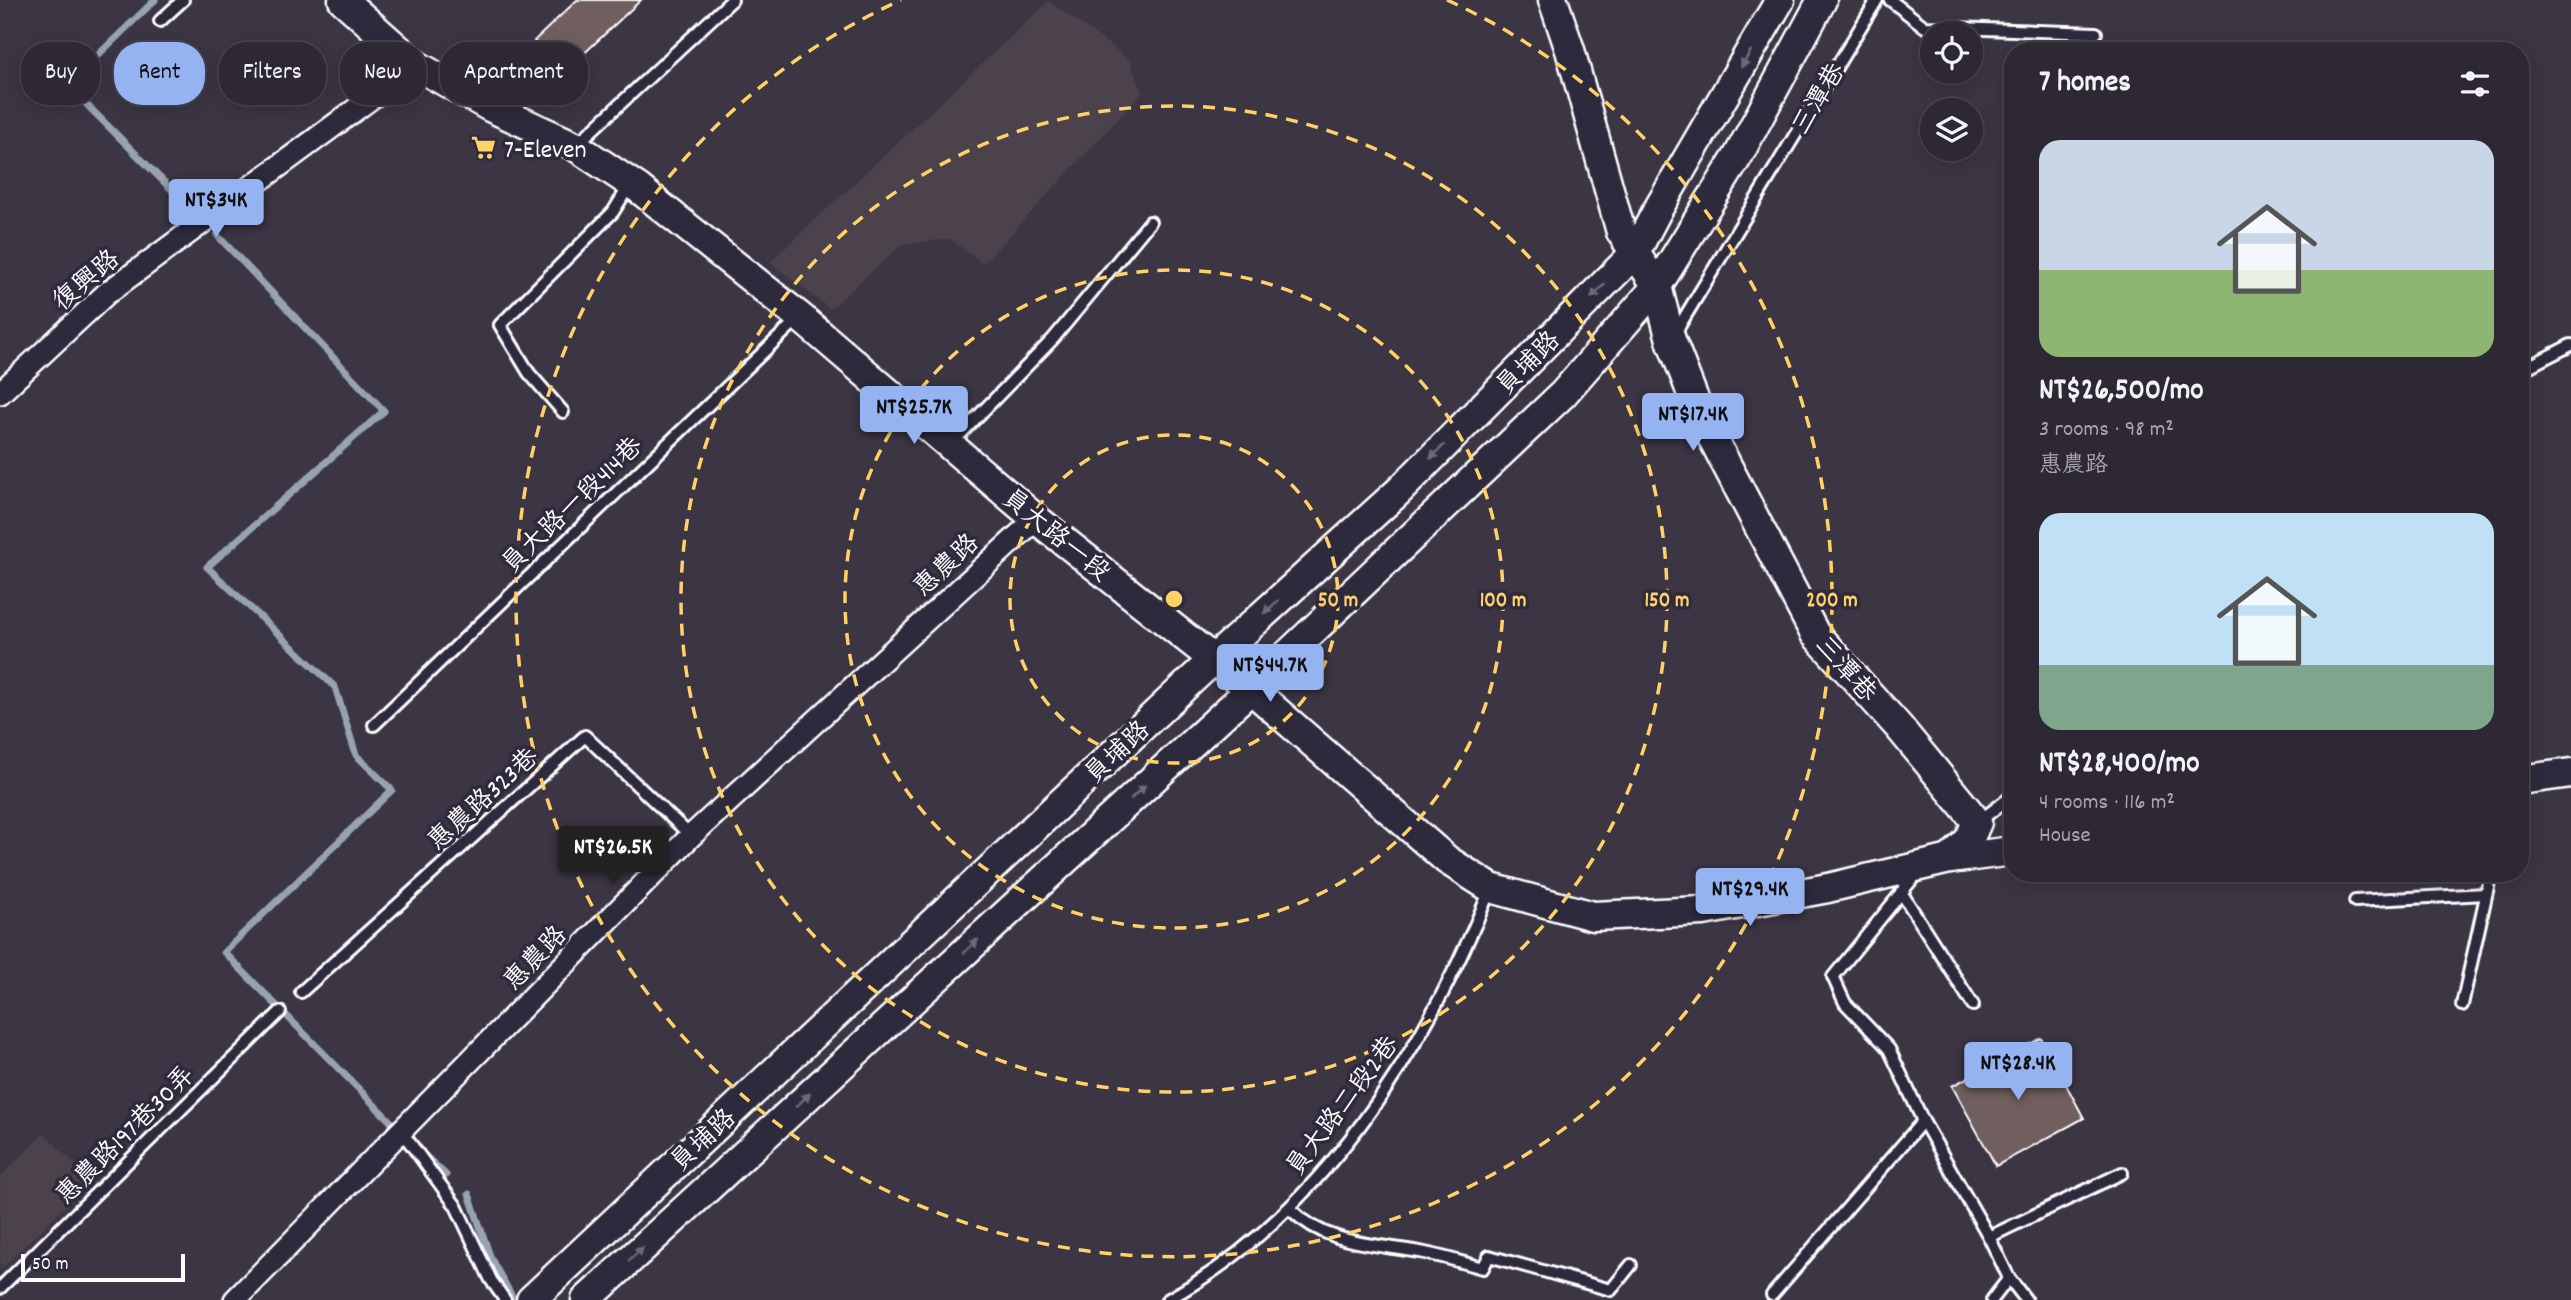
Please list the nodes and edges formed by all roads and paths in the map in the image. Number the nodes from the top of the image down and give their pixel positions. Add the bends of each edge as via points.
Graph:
1 (183, 0) edge
2 (343, 0) edge
3 (732, 0) edge
4 (1553, 0) edge
5 (1780, 0) edge
6 (1822, 0) edge
7 (1877, 0) edge
8 (1890, 0) edge
9 (160, 21) dead end
10 (2096, 33) dead end
11 (390, 42) edge
12 (426, 71) edge
13 (362, 105) edge
14 (575, 146) junction
15 (632, 183) junction
16 (1150, 222) dead end
17 (1635, 253) junction
18 (1657, 286) junction
19 (800, 317) junction
20 (1671, 340) junction
21 (2571, 345) edge
22 (2529, 366) edge
23 (0, 393) edge
24 (563, 412) dead end
25 (950, 445) junction
26 (1036, 519) junction
27 (1214, 659) junction
28 (1251, 689) junction
29 (374, 724) dead end
30 (2571, 773) edge
31 (2529, 779) edge
32 (2004, 802) edge
33 (1977, 822) junction
34 (691, 836) junction
35 (2004, 852) edge
36 (1950, 859) junction
37 (1922, 867) junction
38 (2489, 882) edge
39 (1491, 888) junction
40 (1902, 892) junction
41 (2486, 894) junction
42 (2355, 901) dead end
43 (301, 992) dead end
44 (1973, 1005) dead end
45 (2462, 1005) dead end
46 (280, 1012) dead end
47 (1923, 1121) junction
48 (402, 1132) junction
49 (2122, 1173) dead end
50 (1290, 1209) junction
51 (1989, 1237) junction
52 (1631, 1265) dead end
53 (2009, 1278) junction
54 (0, 1288) edge
55 (1772, 1295) dead end
56 (235, 1300) edge
57 (505, 1300) edge
58 (531, 1300) edge
59 (586, 1300) edge
60 (1167, 1300) edge
61 (1992, 1300) edge
62 (2026, 1300) edge

1 - 9 lane
2 - 11 street, 員大路一段
3 - 14 lane
4 - 17 street, 三潭巷 via 1621,232
5 -> 17 street, 員埔路
6 - 18 street, 員埔路 via 1738,156
7 - 20 lane, 三潭巷
8 - 10 lane via 1925,27
12 - 14 street, 員大路一段 via 489,107
13 - 23 street, 復興路 via 107,293
14 - 15 street, 員大路一段
15 - 19 street, 員大路一段
15 - 24 lane via 613,212 500,325 529,373
16 - 25 lane via 1053,339
17 - 18 street, 三潭巷
17 -> 27 street, 員埔路 via 1399,491
18 - 20 street, 三潭巷
18 - 28 street, 員埔路 via 1563,394
19 - 25 street, 員大路一段
19 - 29 lane, 員大路一段414巷
20 - 33 street, 三潭巷 via 1699,412 1815,634
21 - 22 lane
25 - 26 street, 員大路一段
26 - 27 street, 員大路一段
26 - 34 street, 惠農路
27 - 28 street, 員大路一段
27 - 58 street, 員埔路
28 - 39 street, 員大路一段 via 1447,860
59 -> 28 street, 員埔路
30 - 31 street
32 - 33 lane
33 - 36 street via 1969,840
34 - 43 lane, 惠農路323巷 via 584,736
34 - 48 street, 惠農路
35 - 36 street, 員大路一段
36 - 37 street, 員大路一段
37 - 39 street, 員大路一段 via 1703,911 1593,916
37 - 40 lane
38 - 41 lane
39 - 50 lane, 員大路二段2巷 via 1455,970 1415,1044 1371,1109
40 - 44 lane
40 - 47 lane via 1833,976 1845,1003 1889,1049
41 - 42 lane
41 - 45 lane
46 - 54 lane, 惠農路197巷30弄
47 - 51 lane
47 - 55 lane
48 - 56 street, 惠農路
48 - 57 lane via 456,1206
49 - 51 lane
50 - 52 lane via 1315,1230 1342,1240 1483,1268 1489,1256 1611,1290
50 - 60 lane, 員大路二段2巷 via 1240,1253
51 - 53 lane
53 - 61 lane
53 - 62 lane

